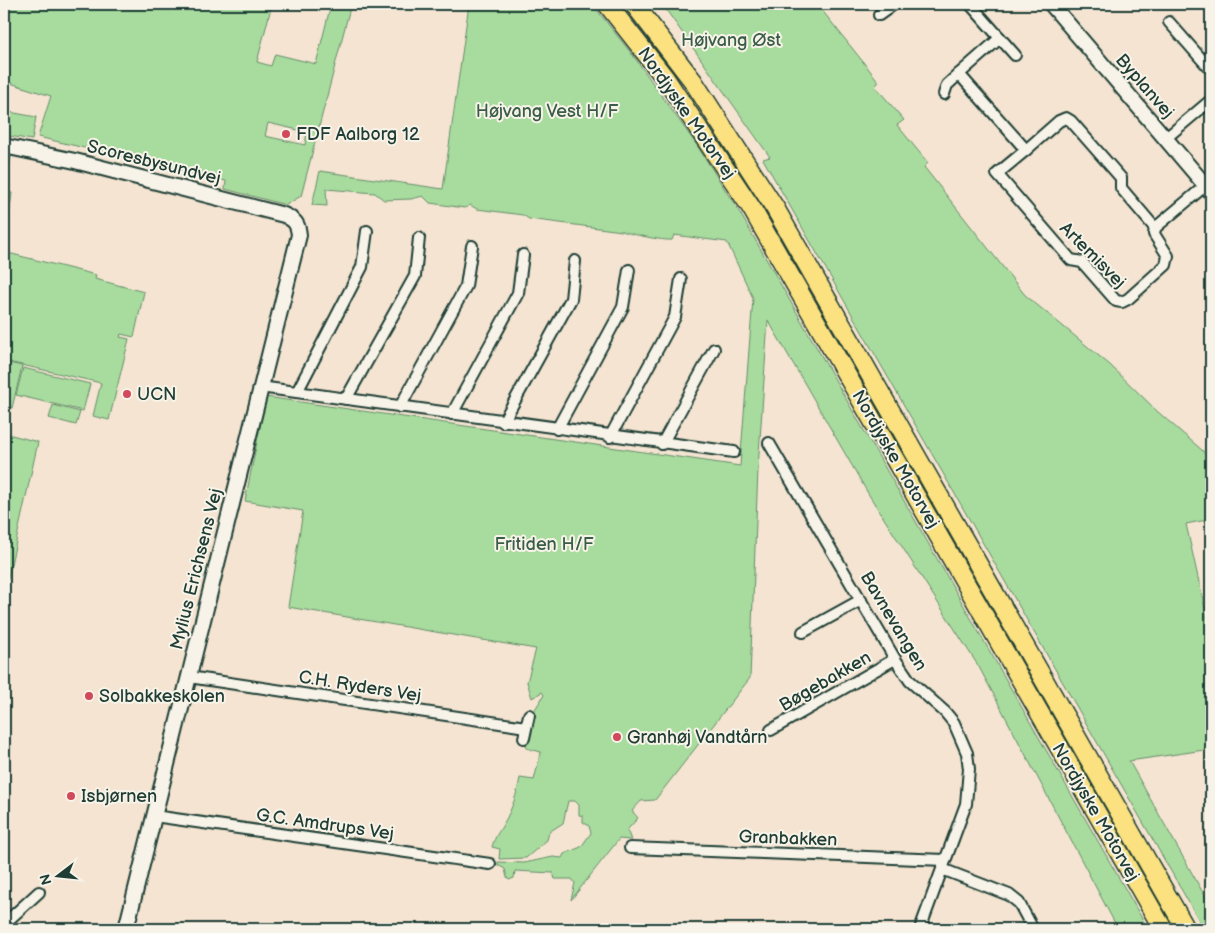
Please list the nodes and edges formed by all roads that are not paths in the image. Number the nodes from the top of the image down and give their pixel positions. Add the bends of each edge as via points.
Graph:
1 (608, 4) edge
2 (634, 4) edge
3 (970, 4) edge
4 (1050, 4) edge
5 (889, 5) edge
6 (879, 15) dead end
7 (1169, 22) dead end
8 (1000, 38) junction
9 (1015, 55) dead end
10 (1211, 70) edge
11 (959, 74) junction
12 (944, 94) dead end
13 (1211, 100) edge
14 (1166, 138) junction
15 (4, 146) edge
16 (1026, 150) junction
17 (1209, 189) edge
18 (293, 219) joint
19 (1155, 228) junction
20 (367, 231) dead end
21 (419, 238) dead end
22 (472, 246) dead end
23 (523, 255) dead end
24 (574, 261) dead end
25 (629, 270) dead end
26 (681, 278) dead end
27 (714, 349) dead end
28 (260, 387) junction
29 (297, 392) junction
30 (346, 399) junction
31 (400, 407) junction
32 (452, 414) junction
33 (503, 422) junction
34 (557, 429) junction
35 (610, 437) junction
36 (769, 443) dead end
37 (662, 444) junction
38 (734, 452) dead end
39 (862, 600) junction
40 (803, 632) dead end
41 (895, 660) junction
42 (189, 677) junction
43 (528, 715) dead end
44 (771, 730) dead end
45 (154, 816) junction
46 (630, 848) dead end
47 (490, 864) dead end
48 (944, 864) junction
49 (39, 892) dead end
50 (4, 924) edge
51 (126, 929) edge
52 (920, 929) edge
53 (1033, 929) edge
54 (1163, 929) edge
55 (1186, 929) edge

1 - 54 highway, Nordjyske Motorvej via 665,78 752,209
2 - 55 highway, Nordjyske Motorvej via 693,81 775,208
3 - 8 street
4 - 14 street, Byplanvej
5 - 6 street
7 - 10 street
8 - 9 street
8 - 11 street
11 - 12 street via 947,85
11 - 16 street
13 - 14 street
14 - 17 street, Byplanvej
15 - 18 street, Scoresbysundvej
16 - 19 street, Artemisvej via 1059,121 1066,118 1071,121 1120,178 1121,188
16 - 19 street, Artemisvej via 993,172 1071,260 1082,262 1116,301 1128,299 1166,265 1168,256 1156,239
17 - 19 street
18 - 28 street, Mylius Erichsens Vej via 299,235
20 - 29 street via 362,267
21 - 30 street via 415,276
22 - 31 street via 466,286
23 - 32 street via 518,293
24 - 33 street via 571,299
25 - 34 street via 623,307
26 - 35 street via 675,317
27 - 37 street
28 - 29 street
28 - 42 street, Mylius Erichsens Vej
29 - 30 street
30 - 31 street
31 - 32 street
32 - 33 street
33 - 34 street
34 - 35 street
35 - 37 street
36 - 39 street, Bavnevangen
37 - 38 street
39 - 40 street
39 - 41 street, Bavnevangen
41 - 44 street, Bøgebakken
41 - 48 street, Bavnevangen via 910,681 954,723 967,753 970,769 966,804
42 - 43 street, C.H. Ryders Vej via 525,732
42 - 45 street, Mylius Erichsens Vej
45 - 47 street, G.C. Amdrups Vej
45 - 51 street, Mylius Erichsens Vej
46 - 48 street, Granbakken
48 - 52 street, Bavnevangen
48 - 53 street, Granbakken via 1009,895 1019,903
49 - 50 street

